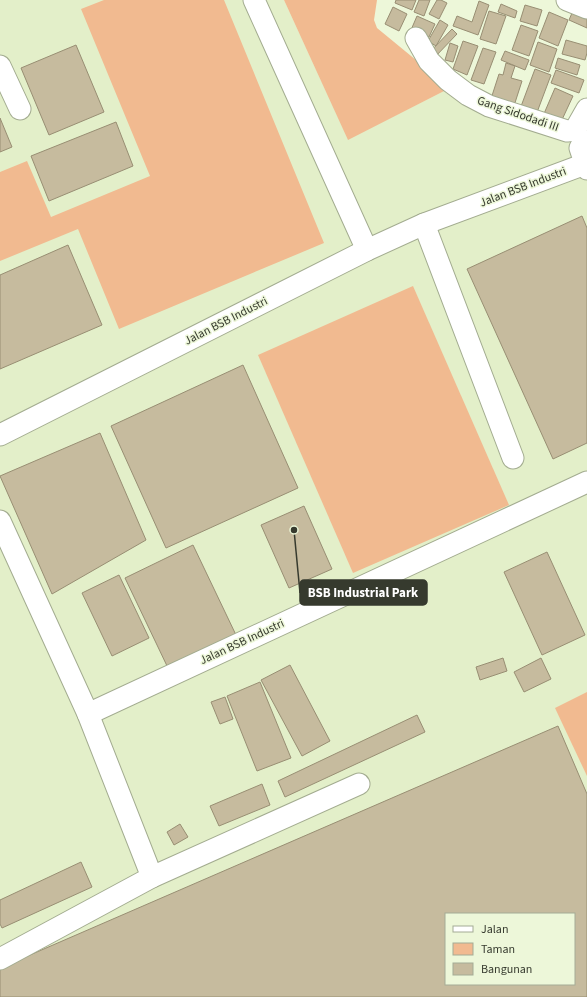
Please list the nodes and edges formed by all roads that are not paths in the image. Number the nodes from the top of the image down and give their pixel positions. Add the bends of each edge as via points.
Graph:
1 (254, 0) edge
2 (567, 0) edge
3 (587, 8) edge
4 (416, 38) dead end
5 (0, 66) edge
6 (20, 109) dead end
7 (587, 109) edge
8 (586, 141) edge
9 (586, 166) edge
10 (424, 224) junction
11 (367, 250) junction
12 (0, 435) edge
13 (513, 458) dead end
14 (587, 482) edge
15 (0, 521) edge
16 (88, 714) junction
17 (359, 784) dead end
18 (152, 877) junction
19 (0, 959) edge

1 - 11 street
2 - 3 street
4 - 7 street, Gang Sidodadi III via 429,61 448,80 489,106 567,131 575,130
5 - 6 street
8 - 9 street via 580,148
9 - 10 street, Jalan BSB Industri
10 - 11 street, Jalan BSB Industri
10 - 13 street
11 - 12 street, Jalan BSB Industri
14 - 16 street, Jalan BSB Industri
15 - 16 street
16 - 18 street
17 - 18 street
18 - 19 street

